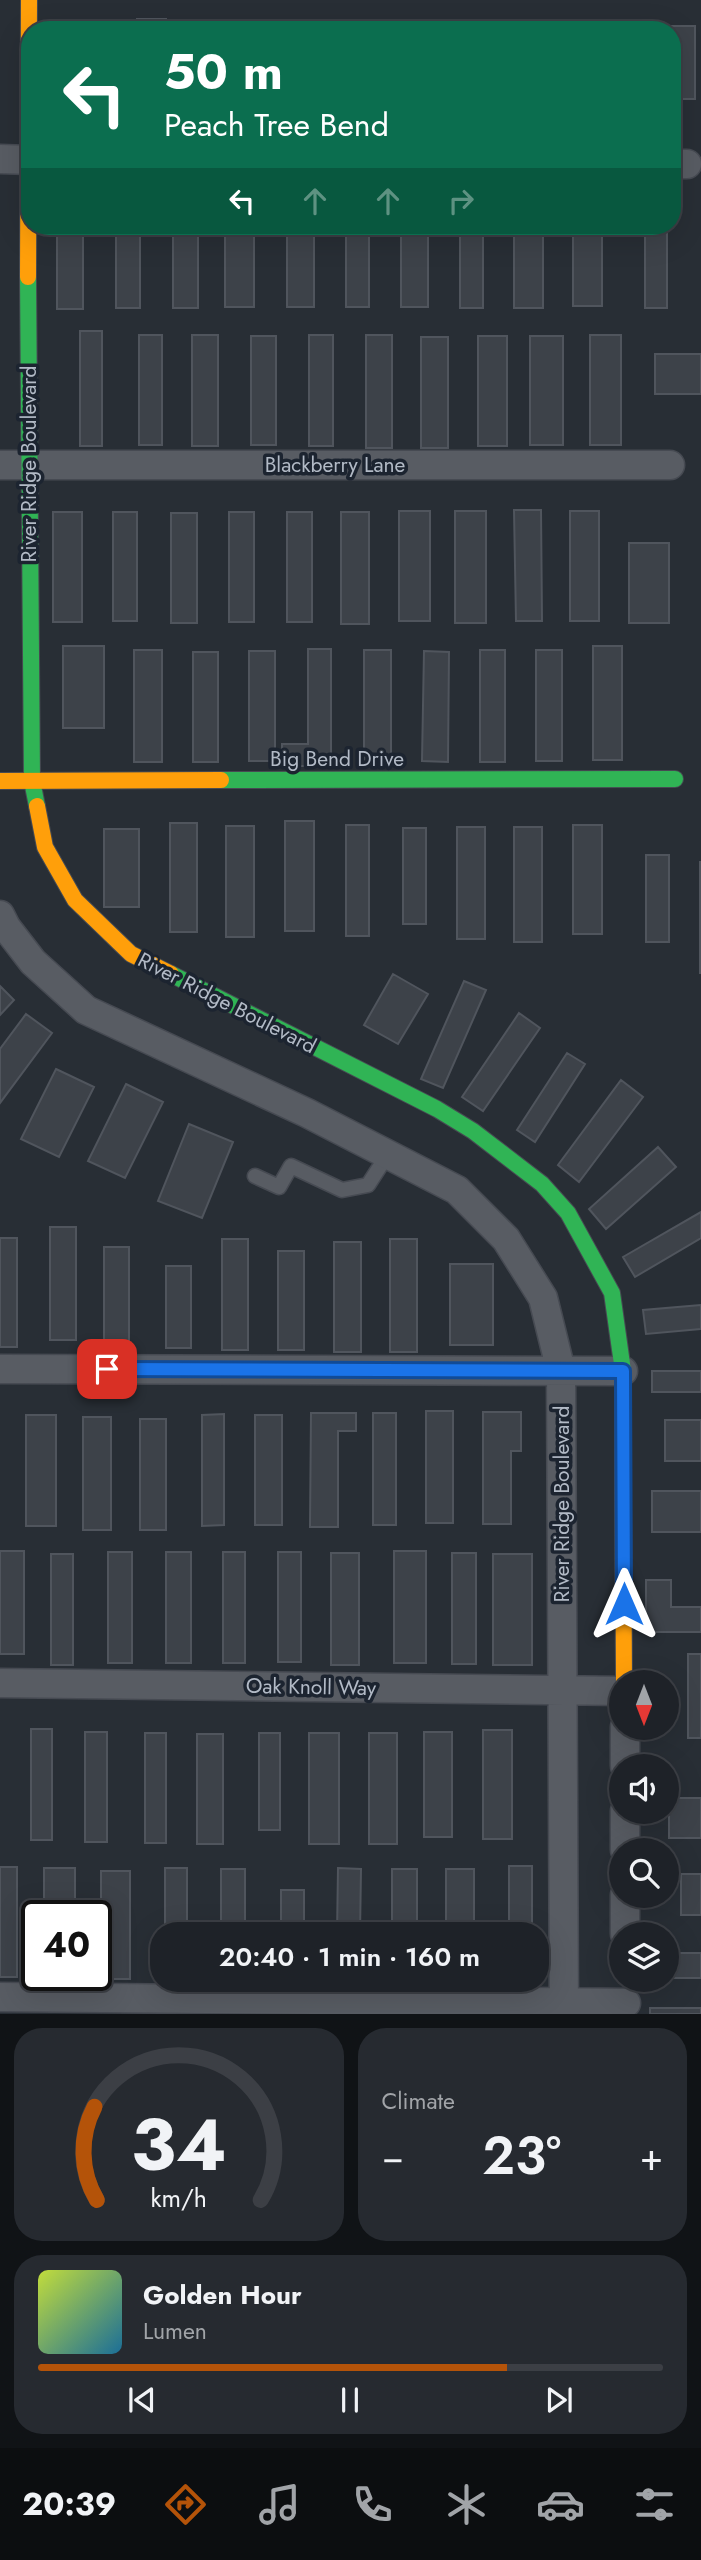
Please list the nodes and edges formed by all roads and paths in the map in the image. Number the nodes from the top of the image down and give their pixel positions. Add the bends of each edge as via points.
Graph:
1 (29, 0) edge
2 (29, 21) edge
3 (0, 159) edge
4 (21, 160) edge
5 (29, 235) edge
6 (28, 465) junction
7 (670, 465) dead end
8 (0, 466) edge
9 (675, 779) dead end
10 (0, 781) edge
11 (32, 781) junction
12 (0, 915) edge
13 (388, 1154) junction
14 (255, 1176) dead end
15 (0, 1369) edge
16 (561, 1371) junction
17 (623, 1371) junction
18 (624, 1670) edge
19 (0, 1683) edge
20 (563, 1690) junction
21 (609, 1690) edge
22 (0, 1997) edge
23 (626, 1999) edge
24 (564, 2009) edge

1 - 2 street, River Ridge Boulevard
3 - 4 street
5 - 6 street, River Ridge Boulevard
6 - 7 street, Blackberry Lane
6 - 8 street, Blackberry Lane
6 - 11 street, River Ridge Boulevard
9 - 11 street, Big Bend Drive
10 - 11 street, Big Bend Drive
11 - 17 street, River Ridge Boulevard via 45,847 75,900 131,954 437,1109 542,1184 568,1213 612,1293
12 - 13 street, River Ridge Boulevard via 33,962 86,1010
13 - 14 lane via 368,1185 342,1190 291,1166 279,1187
13 - 16 street, River Ridge Boulevard via 457,1190 506,1238 543,1298
15 - 16 street
16 - 17 street
16 - 20 street, River Ridge Boulevard
17 - 18 street, River Ridge Boulevard
19 - 20 street, Oak Knoll Way
20 - 21 street, Oak Knoll Way
20 - 24 street, River Ridge Boulevard
22 - 24 street
23 - 24 street

